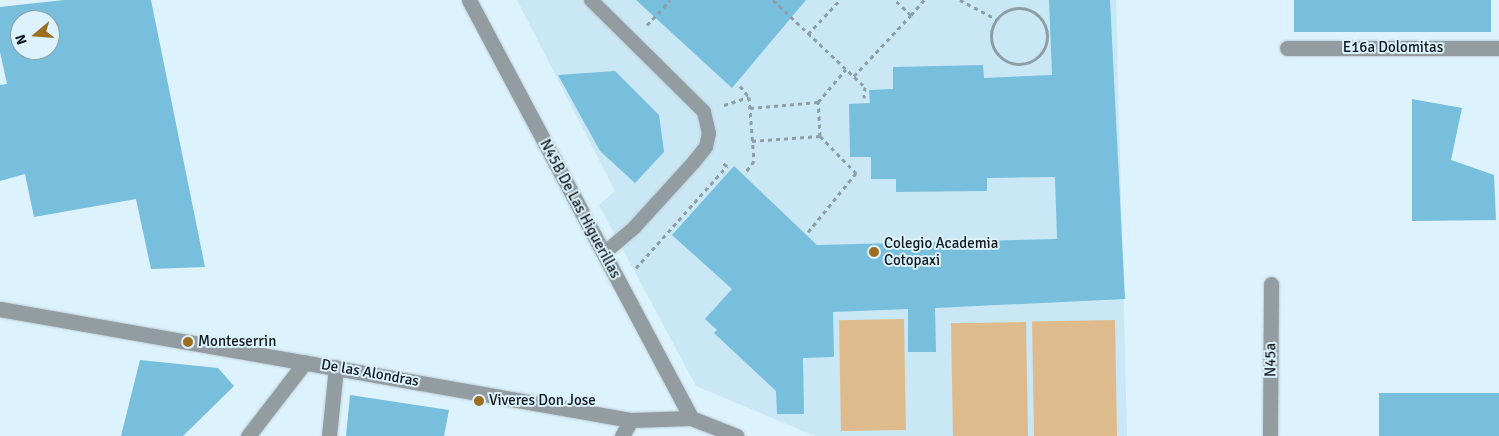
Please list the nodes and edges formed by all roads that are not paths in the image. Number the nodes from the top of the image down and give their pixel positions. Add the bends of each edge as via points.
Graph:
1 (469, 0) edge
2 (591, 0) edge
3 (1287, 48) dead end
4 (1499, 48) edge
5 (604, 253) junction
6 (1271, 284) dead end
7 (0, 309) edge
8 (305, 362) junction
9 (336, 367) junction
10 (691, 418) junction
11 (631, 420) junction
12 (248, 436) edge
13 (329, 436) edge
14 (622, 436) edge
15 (738, 436) edge
16 (1270, 436) edge

1 - 5 street, N45B De Las Higuerillas
2 - 5 lane via 704,112 709,133 706,147 694,162 634,228
3 - 4 street, E16a Dolomitas
5 - 10 street, N45B De Las Higuerillas
6 - 16 street, N45a
7 - 8 street, De las Alondras
8 - 9 street, De las Alondras
8 - 12 street
9 - 11 street, De las Alondras
9 - 13 street
10 - 11 street, De las Alondras
10 - 15 street, De las Alondras
11 - 14 street

